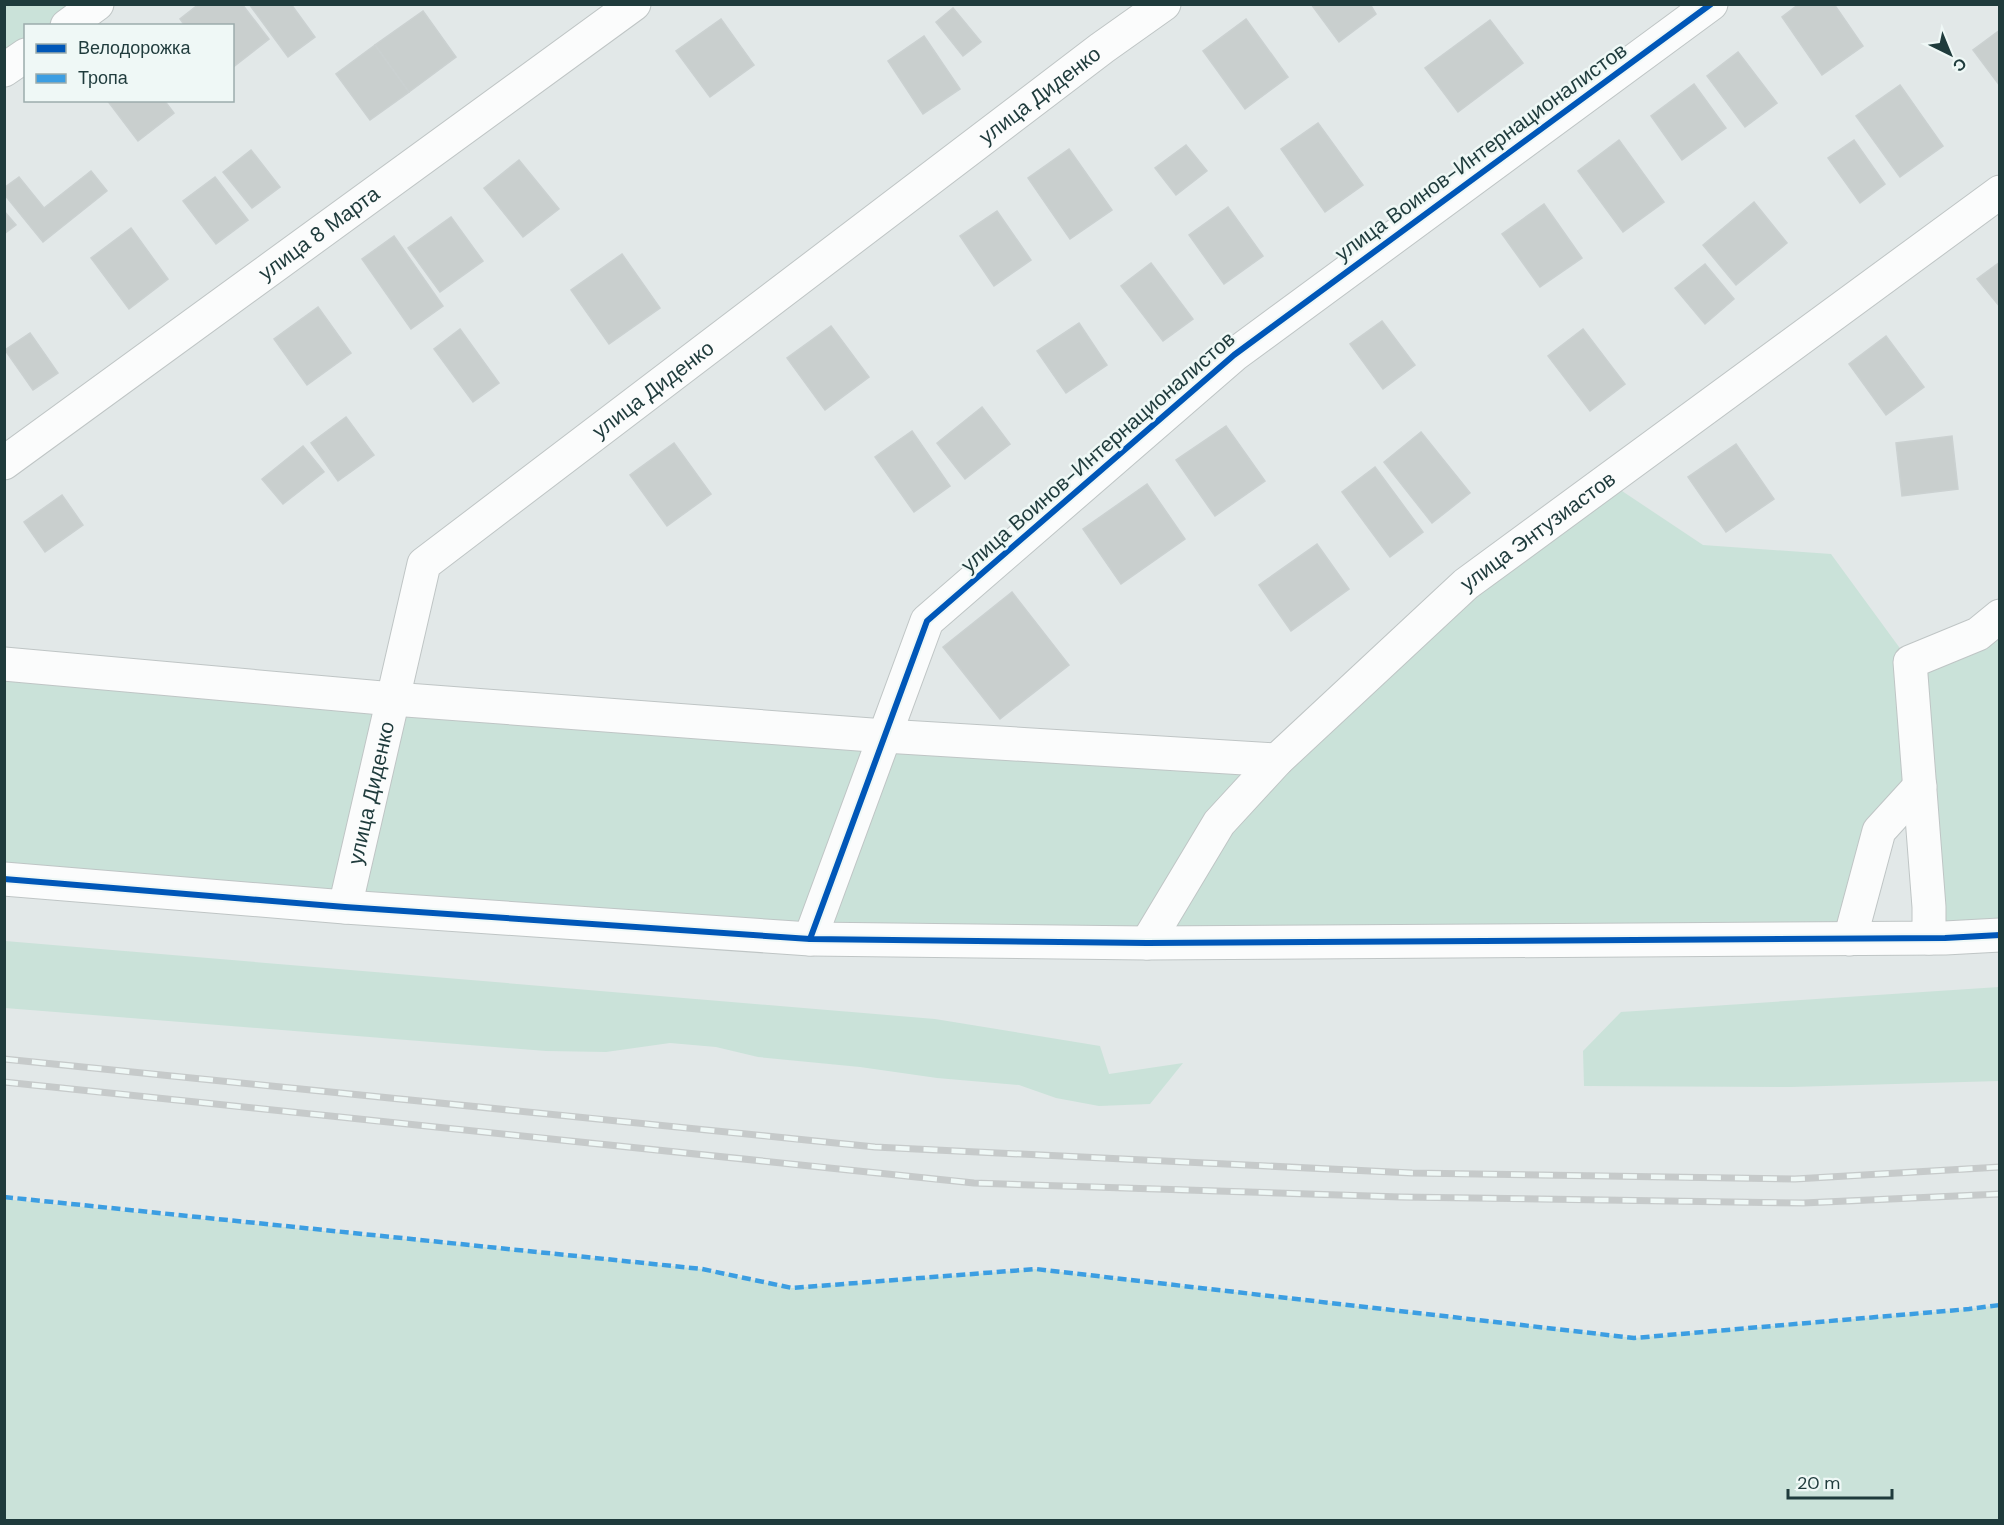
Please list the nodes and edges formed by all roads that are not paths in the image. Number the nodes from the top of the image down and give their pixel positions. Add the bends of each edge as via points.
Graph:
1 (97, 4) edge
2 (634, 4) edge
3 (1164, 4) edge
4 (1711, 4) edge
5 (70, 24) edge
6 (24, 56) edge
7 (4, 70) edge
8 (2000, 192) edge
9 (4, 463) edge
10 (2000, 616) edge
11 (4, 664) edge
12 (393, 699) junction
13 (885, 736) junction
14 (1276, 760) junction
15 (1920, 786) junction
16 (4, 879) edge
17 (345, 907) junction
18 (2000, 935) edge
19 (1929, 938) junction
20 (810, 939) junction
21 (1850, 939) junction
22 (1147, 943) junction

1 - 5 street
2 - 9 street, улица 8 Марта
3 - 12 street, улица Диденко via 424,564
4 - 13 street, улица Воинов-Интернационалистов via 1234,354 927,621
6 - 7 street
8 - 14 street, улица Энтузиастов via 1466,584
10 - 15 street via 1978,634 1910,662
11 - 12 street
12 - 13 street
12 - 17 street, улица Диденко
13 - 14 street
13 - 20 street, улица Воинов-Интернационалистов
14 - 22 street, улица Энтузиастов via 1219,823
15 - 19 street
15 - 21 street via 1879,831
16 - 17 street
17 - 20 street
18 - 19 street
19 - 21 street
20 - 22 street
21 - 22 street

